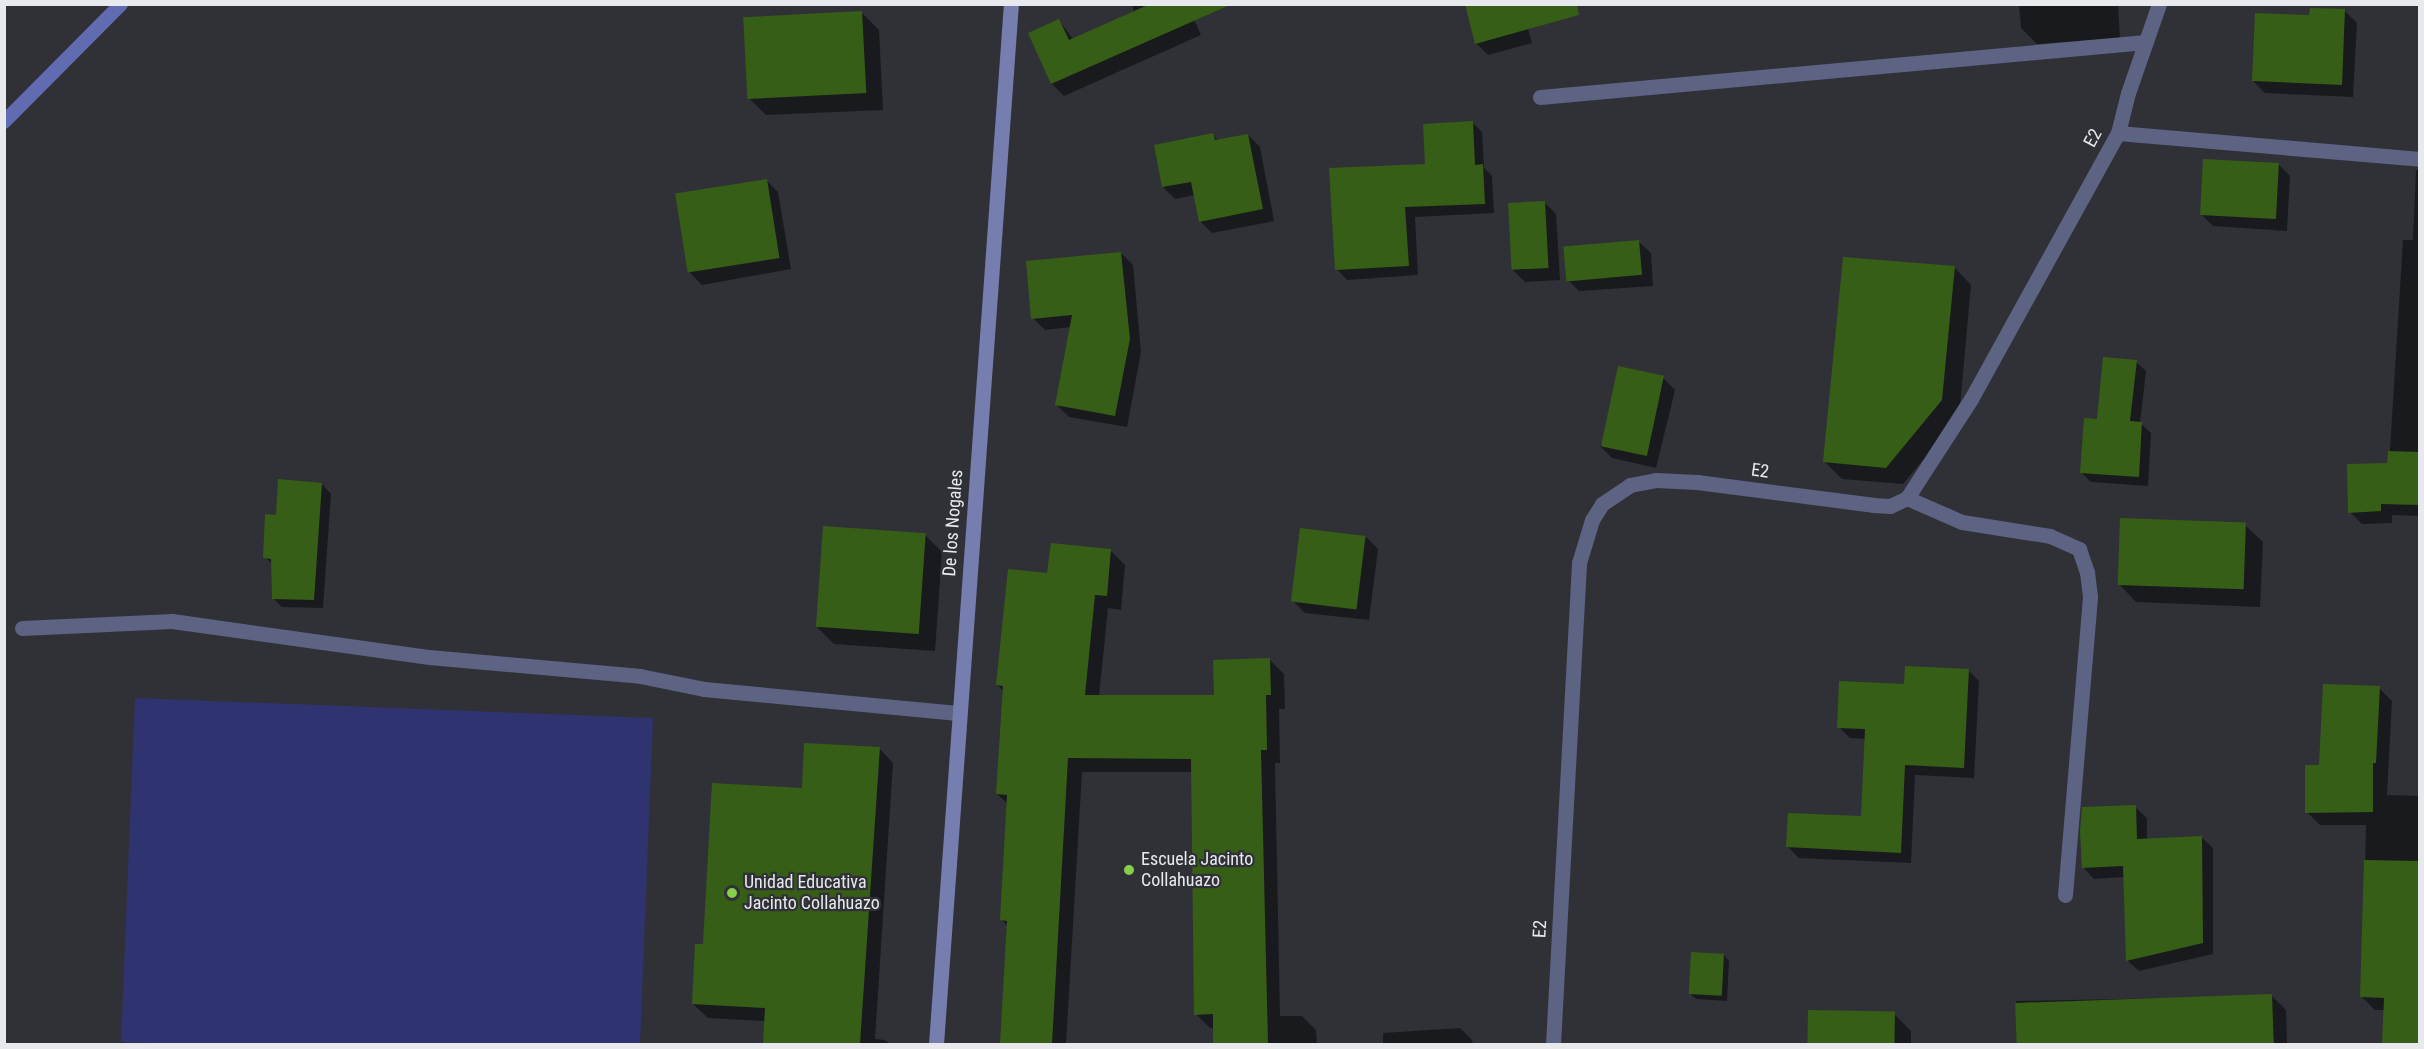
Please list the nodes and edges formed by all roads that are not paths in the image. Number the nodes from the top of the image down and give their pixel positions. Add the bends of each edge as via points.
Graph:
1 (1011, 4) edge
2 (2159, 4) edge
3 (2146, 42) junction
4 (1540, 97) dead end
5 (2118, 133) junction
6 (2420, 159) edge
7 (1907, 498) junction
8 (22, 628) dead end
9 (958, 713) junction
10 (2065, 895) dead end
11 (936, 1044) edge
12 (1553, 1044) edge

1 - 9 street, De los Nogales
2 - 3 street, E2
3 - 4 street
3 - 5 street, E2
5 - 6 street
5 - 7 street, E2 via 1971,399
7 - 10 street via 1962,522 2050,536 2079,549 2090,597
7 - 12 street, E2 via 1890,506 1873,506 1656,480 1630,485 1602,504 1592,520 1579,563
8 - 9 street via 172,621 429,657 640,676 704,689
9 - 11 street, De los Nogales

